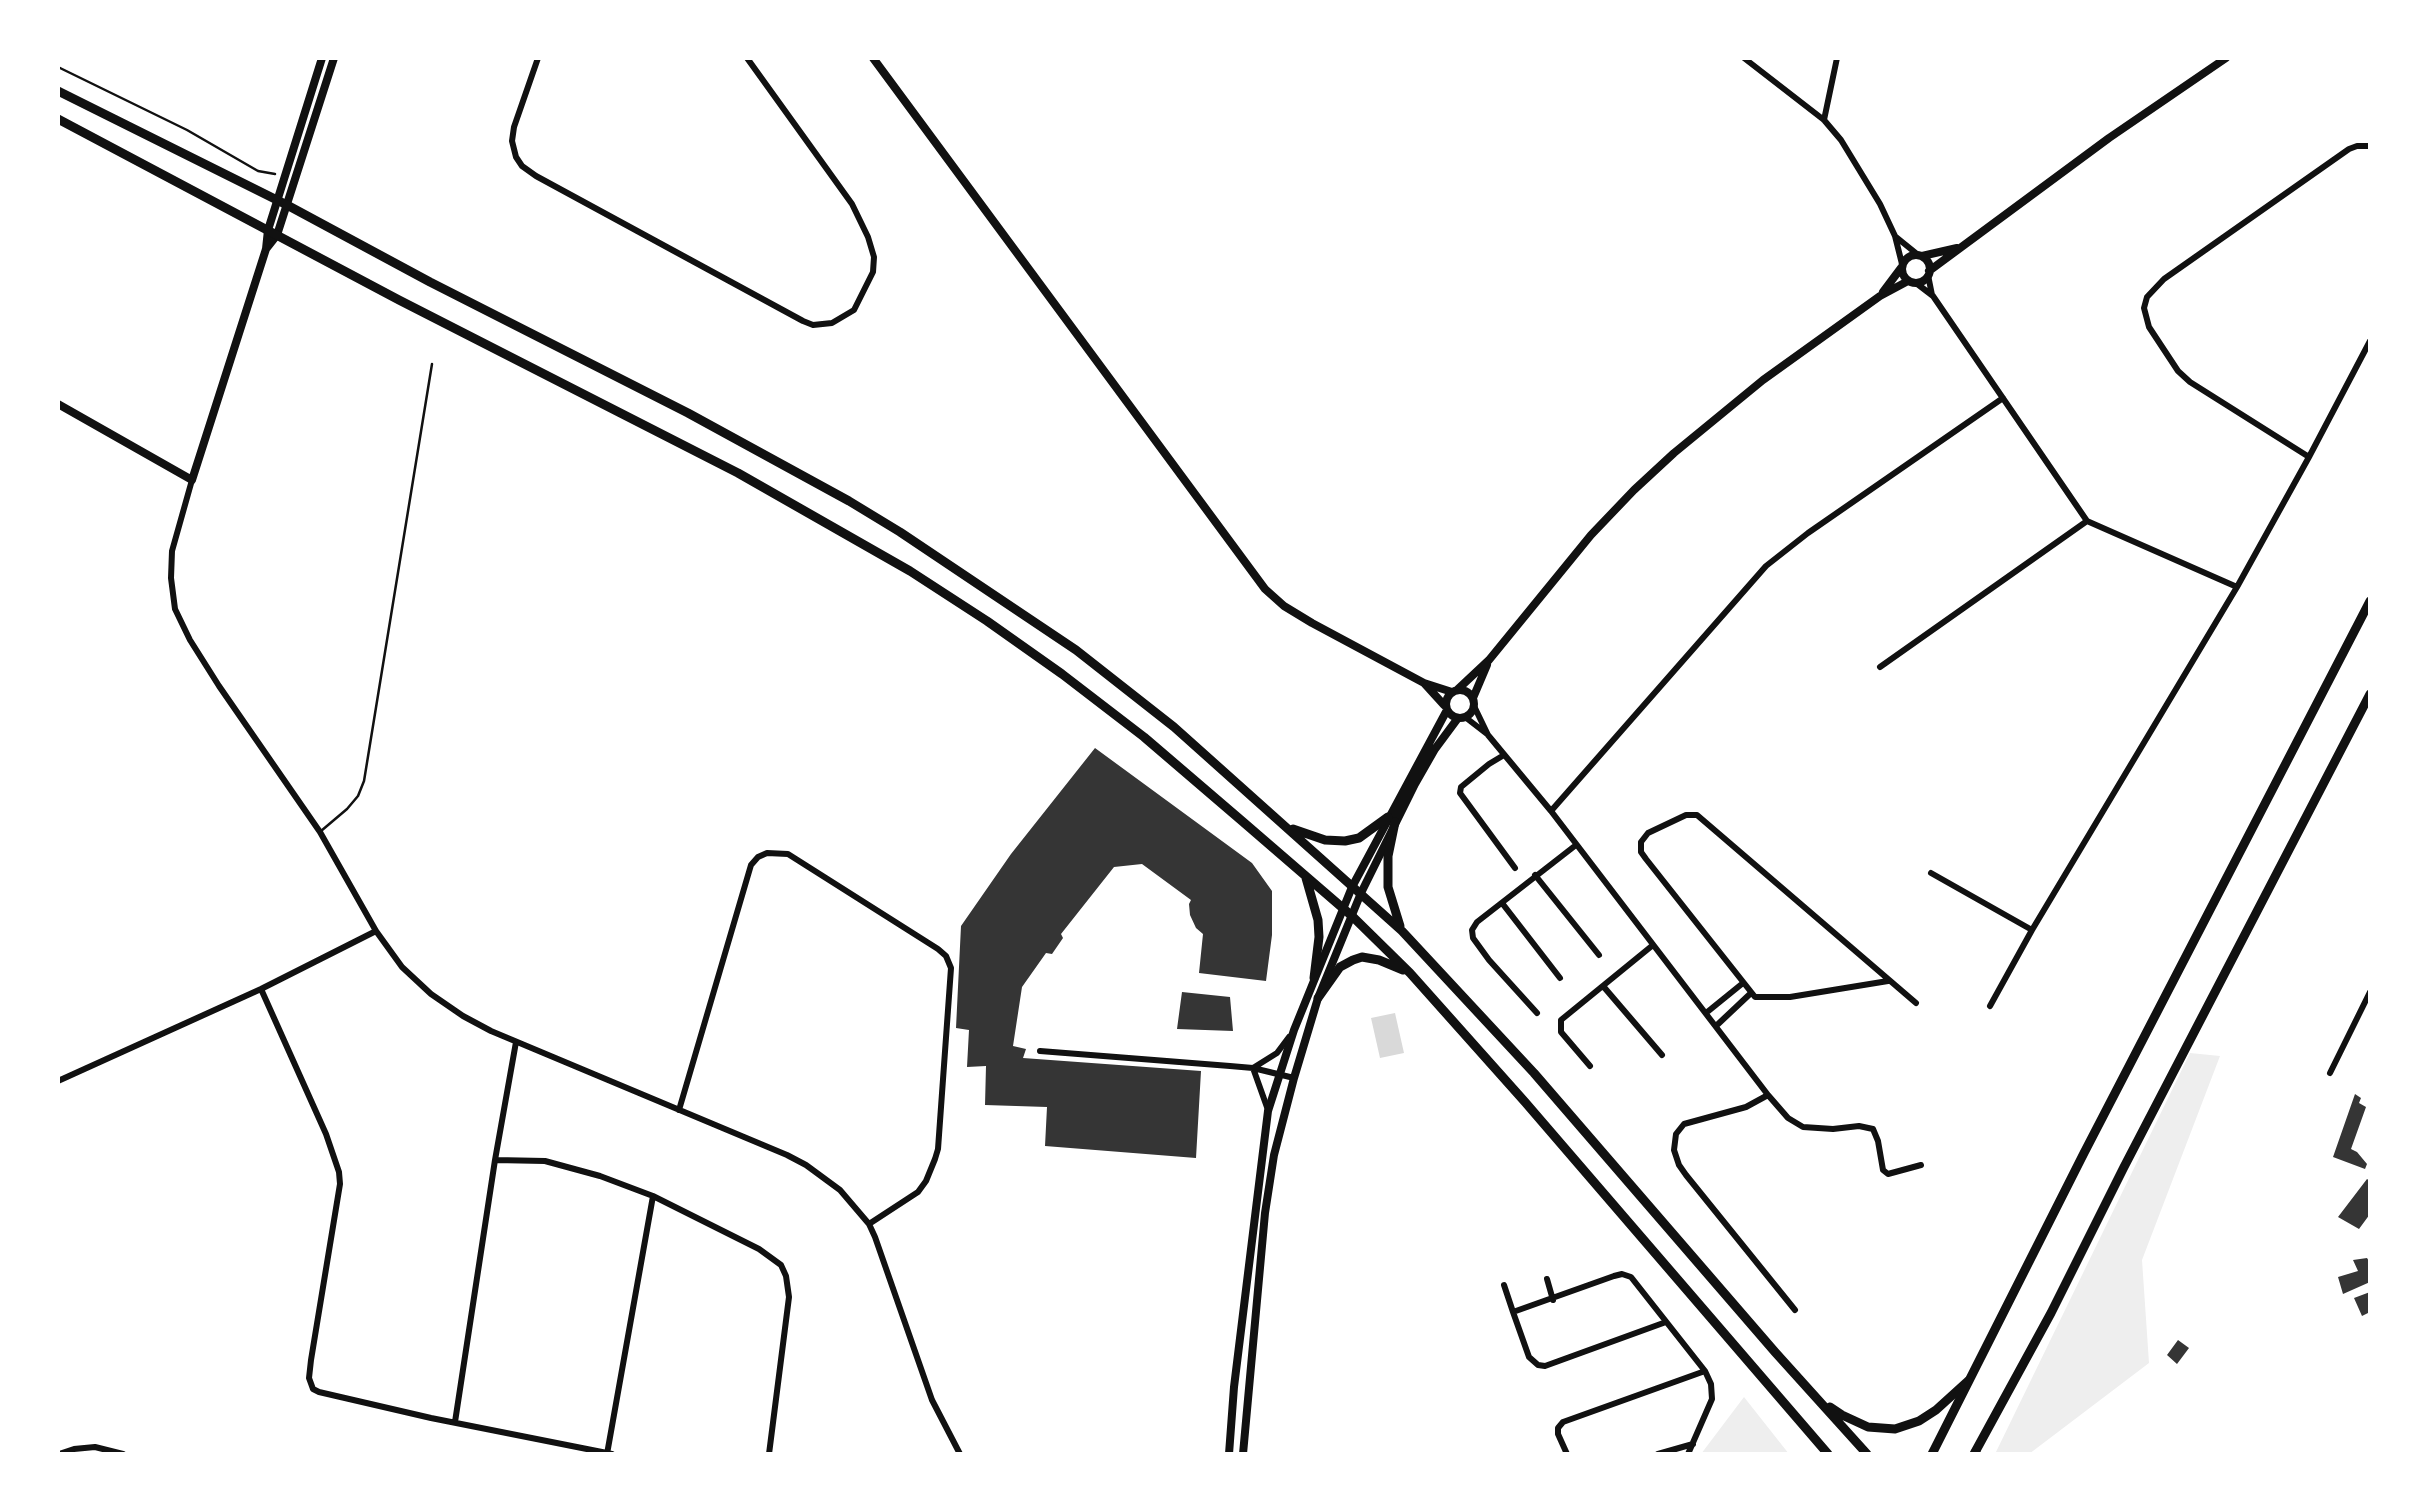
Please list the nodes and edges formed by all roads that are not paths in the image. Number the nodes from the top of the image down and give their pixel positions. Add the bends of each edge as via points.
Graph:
1 (322, 58) edge
2 (334, 58) edge
3 (538, 58) edge
4 (747, 58) edge
5 (873, 58) edge
6 (1744, 58) edge
7 (1837, 58) edge
8 (2226, 58) edge
9 (58, 91) edge
10 (58, 119) edge
11 (1824, 120) junction
12 (2370, 146) edge
13 (277, 200) junction
14 (287, 205) junction
15 (272, 232) junction
16 (1896, 236) junction
17 (1959, 248) junction
18 (1920, 255) junction
19 (1902, 266) junction
20 (1929, 273) junction
21 (1912, 282) junction
22 (1880, 296) junction
23 (1933, 296) junction
24 (2370, 341) edge
25 (432, 364) dead end
26 (2003, 398) junction
27 (58, 404) edge
28 (2309, 458) junction
29 (192, 480) junction
30 (2086, 521) junction
31 (2237, 586) junction
32 (2370, 601) edge
33 (1488, 660) junction
34 (1880, 667) dead end
35 (1424, 682) junction
36 (1454, 691) junction
37 (2370, 694) edge
38 (1473, 702) junction
39 (1446, 708) junction
40 (1462, 718) junction
41 (1488, 735) junction
42 (1504, 756) junction
43 (1551, 811) junction
44 (1392, 819) junction
45 (1286, 827) junction
46 (320, 832) junction
47 (1576, 845) junction
48 (1515, 868) dead end
49 (1931, 873) dead end
50 (1304, 874) junction
51 (1535, 875) junction
52 (1357, 890) junction
53 (1502, 903) junction
54 (1348, 913) junction
55 (2032, 930) junction
56 (376, 931) junction
57 (1402, 931) junction
58 (1653, 945) junction
59 (1598, 955) dead end
60 (1410, 973) junction
61 (1314, 978) junction
62 (1560, 978) dead end
63 (1888, 981) junction
64 (1743, 983) junction
65 (1604, 986) junction
66 (261, 988) junction
67 (2370, 992) edge
68 (1750, 993) junction
69 (1318, 998) junction
70 (1916, 1003) dead end
71 (1990, 1006) dead end
72 (1537, 1013) dead end
73 (1706, 1013) junction
74 (1716, 1026) junction
75 (1294, 1030) junction
76 (516, 1042) junction
77 (1040, 1051) dead end
78 (1662, 1055) dead end
79 (1590, 1066) dead end
80 (1254, 1068) junction
81 (2330, 1073) dead end
82 (1281, 1074) junction
83 (1294, 1078) junction
84 (58, 1080) edge
85 (1768, 1095) junction
86 (679, 1110) junction
87 (1268, 1111) junction
88 (495, 1160) junction
89 (1921, 1164) dead end
90 (653, 1196) junction
91 (869, 1224) junction
92 (1547, 1279) dead end
93 (1504, 1284) dead end
94 (1553, 1300) junction
95 (1795, 1310) dead end
96 (1514, 1312) junction
97 (1666, 1322) junction
98 (1705, 1371) junction
99 (1968, 1380) junction
100 (1812, 1393) junction
101 (455, 1422) junction
102 (1692, 1444) junction
103 (1975, 1453) edge
104 (59, 1454) edge
105 (124, 1454) edge
106 (610, 1454) edge
107 (769, 1454) edge
108 (960, 1454) edge
109 (1229, 1454) edge
110 (1243, 1454) edge
111 (1567, 1454) edge
112 (1658, 1454) edge
113 (1688, 1454) edge
114 (1827, 1454) edge
115 (1867, 1454) edge
116 (1932, 1454) edge

1 - 13 street
2 - 14 street
3 - 4 street via 514,127 522,166 802,321 832,323 854,310 873,272 868,238 852,204
5 - 35 street via 1265,589 1312,623
6 - 11 street
7 - 11 street
8 - 17 street
9 - 13 main road
10 - 15 main road
11 - 16 street
12 - 28 street via 2349,149 2164,279 2144,308 2149,328 2190,382
13 - 14 main road
13 - 15 street
14 - 15 street
14 - 45 main road via 900,532 1076,650
15 - 29 street
15 - 50 main road via 738,472 910,570 1144,737
16 - 18 street
16 - 19 street
17 - 18 street
17 - 20 street
18 - 19 street
18 - 20 street
19 - 21 street
19 - 22 street
20 - 21 street
20 - 23 street
21 - 22 street
21 - 23 street
22 - 33 street via 1674,453 1591,535
23 - 26 street
24 - 28 street
25 - 46 lane via 364,781 358,796
26 - 30 street
26 - 43 street via 1766,566
27 - 29 street
28 - 31 street
29 - 46 street via 172,551 175,609 218,686
30 - 31 street
30 - 34 street
31 - 55 street
32 - 99 main road
33 - 36 street
33 - 38 street
35 - 36 street
35 - 39 street
36 - 38 street via 1466,692
36 - 39 street
37 - 103 main road
38 - 40 street
38 - 41 street
39 - 40 street
39 - 44 street
40 - 41 street
40 - 44 street
41 - 42 street
42 - 43 street
42 - 48 street via 1460,793
43 - 47 street
44 - 45 main road via 1345,841
44 - 52 street
44 - 57 main road via 1388,887
45 - 52 main road
46 - 56 street
47 - 51 street
47 - 58 street
49 - 55 street
50 - 54 main road
50 - 61 main road via 1318,920
51 - 53 street
51 - 59 street
52 - 54 street
52 - 57 main road
53 - 62 street
53 - 72 street via 1477,922 1473,938
54 - 60 main road
54 - 61 street
54 - 69 street
55 - 71 street
56 - 66 street
56 - 76 street via 431,994
57 - 100 main road
58 - 65 street
58 - 73 street
60 - 69 main road via 1362,957 1340,967
60 - 114 main road
61 - 75 street
63 - 64 street via 1703,820 1686,815 1648,833 1642,852
63 - 68 street via 1790,996
63 - 70 street
64 - 68 street
64 - 73 street
65 - 78 street
65 - 79 street via 1560,1024
66 - 84 street
66 - 101 street via 339,1172 310,1384 318,1392
67 - 81 street
68 - 74 street
69 - 83 street
73 - 74 street
74 - 85 street
75 - 80 street via 1276,1054
75 - 82 street
76 - 86 street
76 - 88 street
77 - 80 street
80 - 82 street
80 - 87 street
82 - 83 street
82 - 87 street
83 - 110 street via 1265,1213
85 - 89 street via 1803,1127 1872,1129 1888,1174
85 - 95 street via 1684,1124 1674,1150 1686,1175
86 - 91 street via 806,1164
86 - 91 street via 751,865 767,853 788,854 938,949 951,968 935,1159 918,1192
87 - 109 street
88 - 90 street via 545,1161
88 - 101 street
90 - 106 street
90 - 107 street via 759,1249 786,1276
91 - 108 street via 932,1400
92 - 94 street
93 - 96 street
94 - 96 street
94 - 97 street via 1626,1275
96 - 97 street via 1529,1358 1545,1366
97 - 98 street
98 - 102 street via 1712,1398
98 - 111 street via 1563,1422 1558,1428
99 - 100 main road via 1936,1410 1895,1429 1842,1415
99 - 116 main road
100 - 115 main road
101 - 106 street
102 - 112 street
102 - 113 street
104 - 105 street via 95,1447

